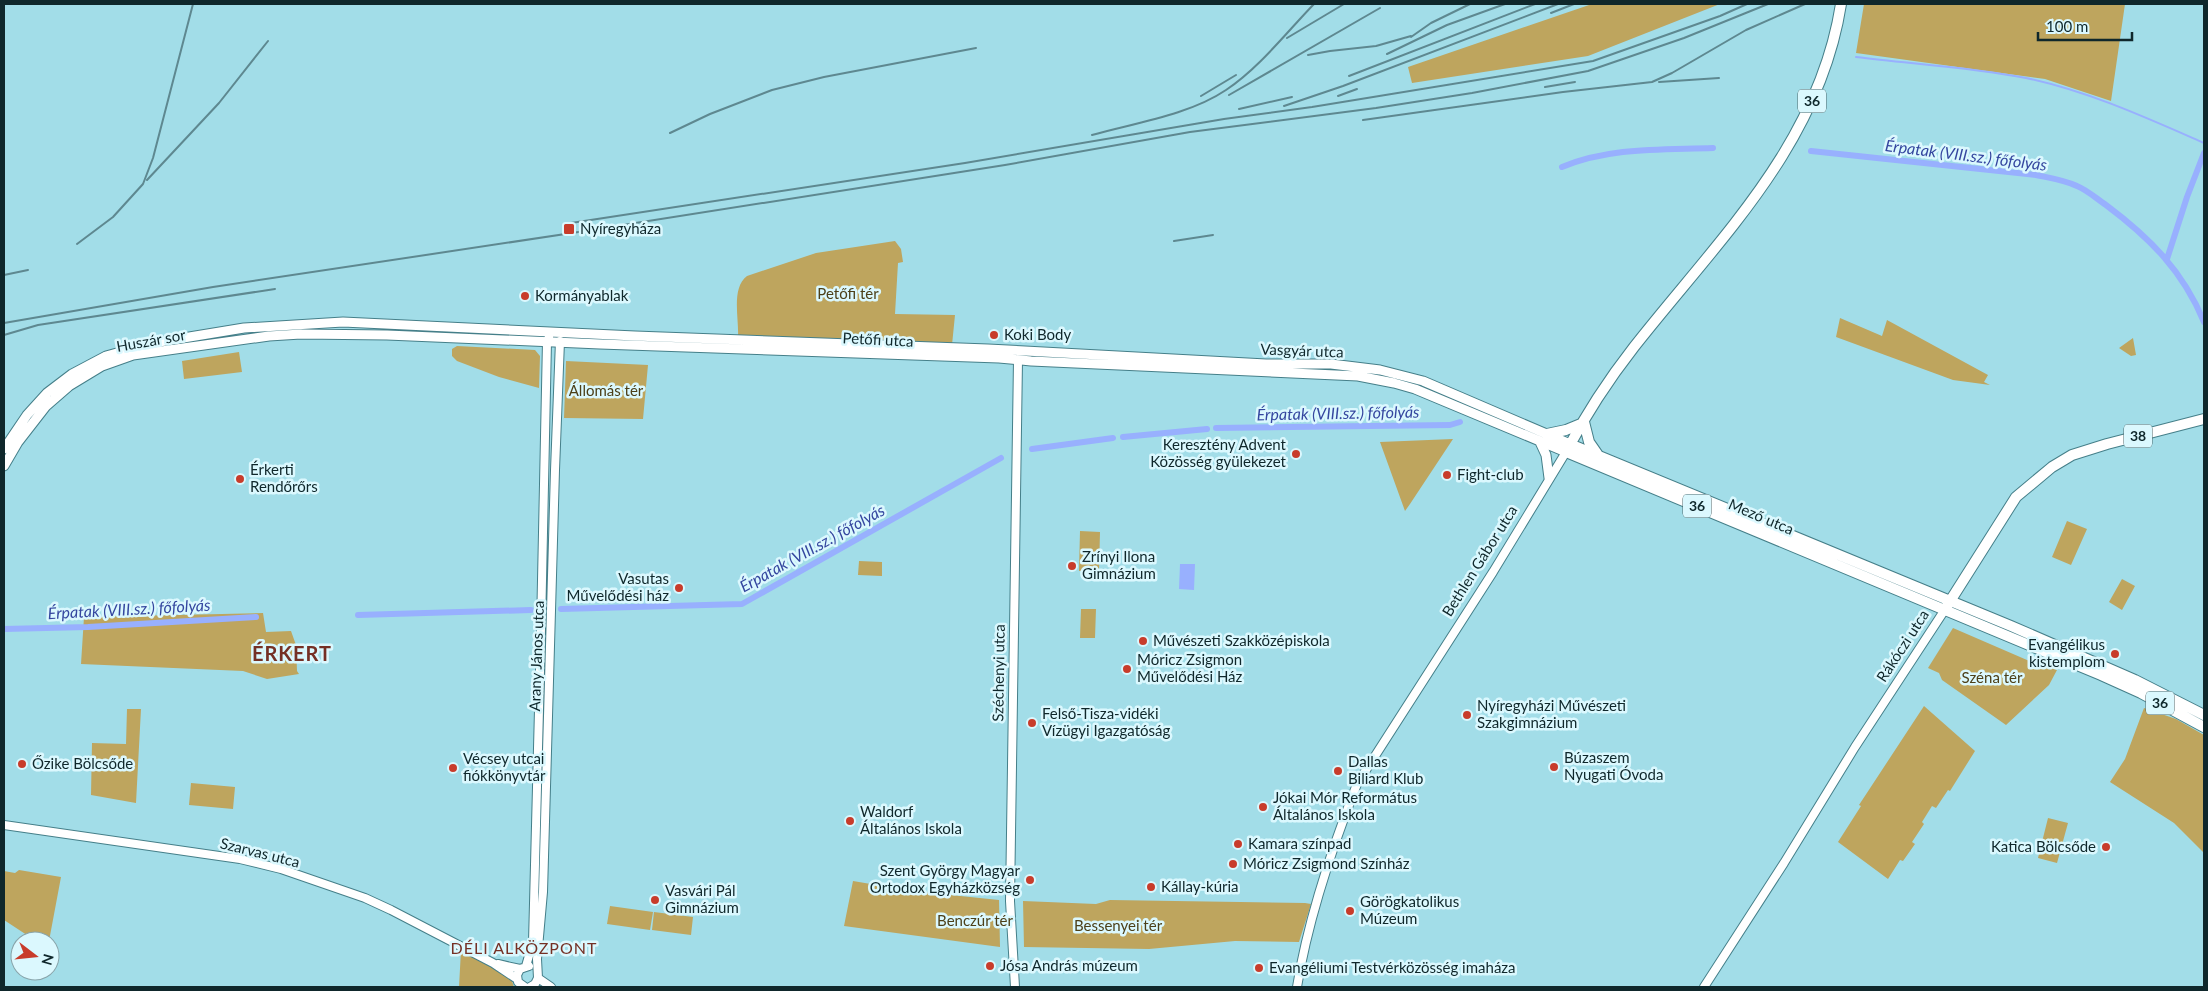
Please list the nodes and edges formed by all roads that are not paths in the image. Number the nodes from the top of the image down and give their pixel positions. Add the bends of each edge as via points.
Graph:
1 (1841, 4) edge
2 (554, 332) junction
3 (547, 341) junction
4 (560, 341) junction
5 (736, 345) junction
6 (1018, 356) junction
7 (2204, 419) edge
8 (1584, 422) junction
9 (1544, 438) junction
10 (1568, 448) junction
11 (4, 449) edge
12 (1600, 456) junction
13 (4, 466) edge
14 (1549, 478) junction
15 (1949, 601) junction
16 (1944, 611) junction
17 (2204, 715) edge
18 (2204, 727) edge
19 (4, 825) edge
20 (493, 963) junction
21 (523, 968) junction
22 (537, 975) junction
23 (517, 979) junction
24 (532, 987) edge
25 (551, 987) edge
26 (1015, 987) edge
27 (1297, 987) edge
28 (1704, 987) edge

1 - 8 main road, Bethlen Gábor utca / 36 via 1831,52 1795,136 1761,188 1635,346
2 - 3 street
2 - 4 street
2 - 5 main road
2 - 11 main road, Huszár sor via 358,322 255,328 153,343 96,360 72,374 47,393 27,415
3 - 4 main road
3 - 13 main road, Huszár sor via 302,334 133,355 102,366 69,386 46,406
3 - 21 street, Arany János utca via 533,942
4 - 5 main road
4 - 22 street, Arany János utca via 543,892
5 - 6 main road, Petőfi utca
6 - 9 main road, Vasgyár utca via 1331,364 1380,370 1423,381
6 - 26 street, Széchenyi utca via 1010,901
7 - 15 main road, Rákóczi utca / 38 via 2072,455 2052,467 2016,497
8 - 9 main road
8 - 10 main road, Bethlen Gábor utca / 36
8 - 12 main road via 1589,442
9 - 10 main road, Vasgyár utca
9 - 14 main road
10 - 12 main road, Mező utca / 36
10 - 14 street, Bethlen Gábor utca
10 - 16 main road, Mező utca / 36
12 - 15 main road, Mező utca / 36
14 - 27 street, Bethlen Gábor utca via 1493,572 1357,784 1304,944
15 - 16 main road, Rákóczi utca / 38
15 - 17 main road, 36 via 2124,675
16 - 18 main road, 36 via 2114,681
16 - 28 street, Rákóczi utca
19 - 20 street, Szarvas utca via 240,859 281,869 365,898
20 - 21 street, Szarvas utca
20 - 23 street, Szarvas utca
21 - 22 street via 531,967
21 - 23 street
22 - 24 street
22 - 25 street
23 - 24 street via 519,984

